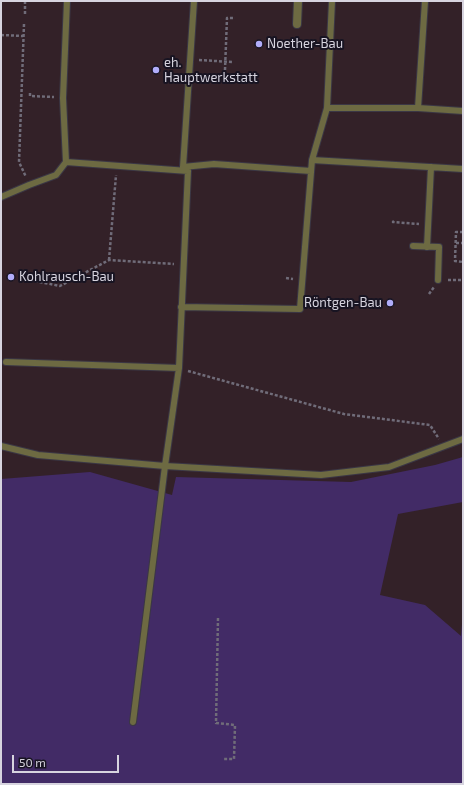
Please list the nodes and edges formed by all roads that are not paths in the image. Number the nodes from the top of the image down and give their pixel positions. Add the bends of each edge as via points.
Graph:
1 (66, 1) edge
2 (194, 1) edge
3 (298, 1) edge
4 (332, 1) edge
5 (425, 1) edge
6 (297, 24) dead end
7 (327, 108) junction
8 (418, 108) junction
9 (463, 111) edge
10 (312, 160) junction
11 (66, 162) junction
12 (431, 167) junction
13 (185, 169) junction
14 (463, 169) edge
15 (311, 171) junction
16 (1, 197) edge
17 (413, 246) dead end
18 (427, 247) junction
19 (438, 280) dead end
20 (181, 306) junction
21 (6, 362) dead end
22 (179, 368) junction
23 (463, 439) edge
24 (1, 446) edge
25 (165, 466) junction
26 (133, 722) dead end

1 - 11 lane via 63,98
2 - 13 lane
3 - 6 street
4 - 7 lane
5 - 8 lane
7 - 8 lane
7 - 10 lane
8 - 9 lane
10 - 12 lane
10 - 15 lane
11 - 13 lane
11 - 16 lane via 56,175
12 - 14 lane
12 - 18 lane
13 - 15 lane via 214,164
13 - 20 lane
15 - 20 lane via 300,309
17 - 18 lane
18 - 19 lane via 439,247
20 - 22 lane
21 - 22 lane
22 - 25 lane
23 - 25 lane via 389,467 321,474
24 - 25 lane via 38,455
25 - 26 lane

